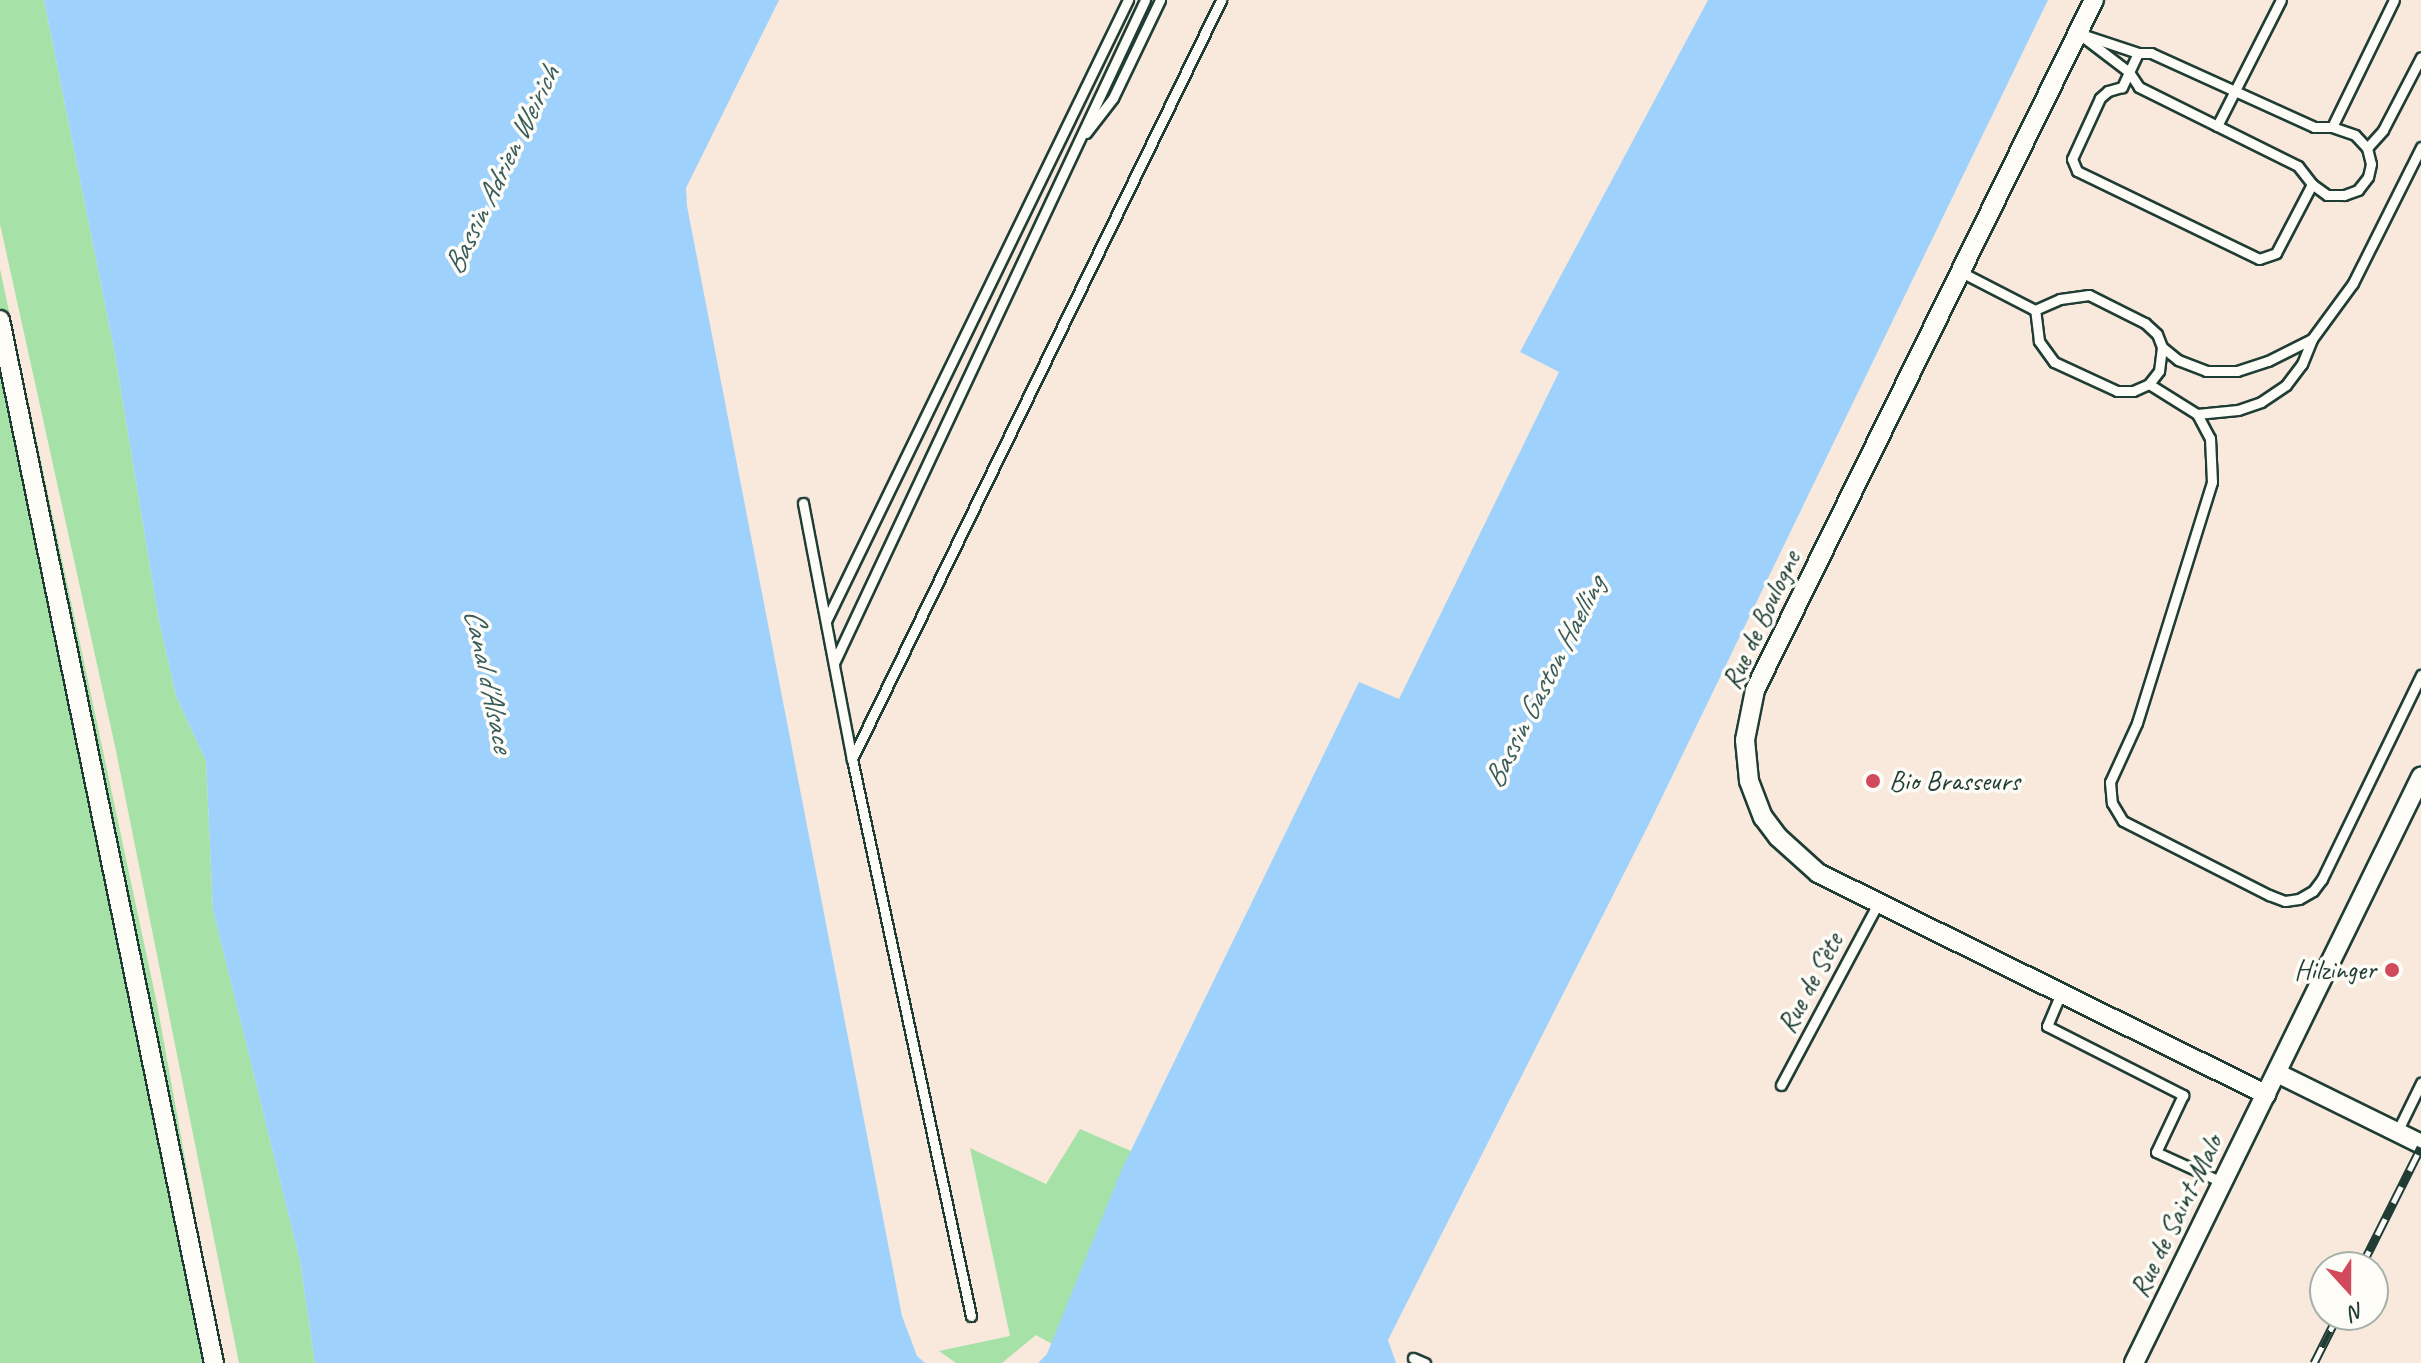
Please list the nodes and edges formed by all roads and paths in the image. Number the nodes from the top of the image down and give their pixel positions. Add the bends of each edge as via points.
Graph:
1 (1128, 0) edge
2 (1145, 0) edge
3 (1160, 0) edge
4 (1221, 0) edge
5 (2094, 0) edge
6 (2281, 0) edge
7 (2394, 0) edge
8 (2078, 33) junction
9 (2138, 53) junction
10 (2421, 57) edge
11 (2129, 72) junction
12 (2234, 91) junction
13 (2217, 126) junction
14 (2332, 127) junction
15 (2421, 147) edge
16 (2367, 148) junction
17 (1074, 150) junction
18 (2312, 184) junction
19 (1961, 272) junction
20 (2035, 310) junction
21 (0, 320) edge
22 (2312, 339) junction
23 (2162, 347) junction
24 (2149, 384) junction
25 (2197, 414) junction
26 (803, 503) dead end
27 (826, 621) junction
28 (834, 663) junction
29 (2421, 675) edge
30 (852, 759) junction
31 (2419, 784) edge
32 (1878, 903) junction
33 (2061, 993) junction
34 (2277, 1073) junction
35 (2421, 1083) edge
36 (1781, 1085) dead end
37 (2266, 1094) junction
38 (2397, 1132) junction
39 (2421, 1144) edge
40 (2224, 1183) junction
41 (971, 1316) dead end
42 (1413, 1358) dead end
43 (2132, 1362) edge
44 (214, 1363) edge
45 (1425, 1363) edge

1 - 27 lane
2 - 17 lane
3 - 17 lane via 1113,98
4 - 30 lane
5 - 8 street, Rue de Boulogne
6 - 12 lane
7 - 14 lane
8 - 9 lane
8 - 11 lane
8 - 19 street, Rue de Boulogne
9 - 11 lane
9 - 12 lane via 2151,53
10 - 16 lane via 2383,130
11 - 13 lane via 2139,87
11 - 18 lane via 2122,87 2100,98 2072,159 2077,171 2259,259 2276,253
12 - 13 lane
12 - 14 lane via 2314,127
13 - 18 lane via 2298,166
14 - 16 lane via 2355,135
15 - 22 lane via 2353,283
16 - 18 lane via 2371,164 2358,190 2327,195
17 - 28 lane
19 - 20 lane
19 - 32 street, Rue de Boulogne via 1755,690 1747,718 1749,781 1763,817 1807,866
20 - 23 lane via 2089,295 2145,323
20 - 24 lane via 2039,341 2054,362 2117,391
21 - 44 street
22 - 23 lane via 2237,371 2206,371
22 - 25 lane via 2286,385 2261,402
23 - 24 lane via 2159,371
24 - 25 lane
25 - 29 lane via 2210,438 2212,482 2137,723 2110,782 2112,803 2123,821 2269,895 2299,899 2322,879
26 - 27 lane
27 - 28 lane
28 - 30 lane
30 - 41 lane
31 - 34 street
32 - 33 street, Rue de Boulogne
32 - 36 lane, Rue de Sète
33 - 37 street, Rue de Boulogne
33 - 40 lane via 2047,1026 2183,1095 2156,1152
34 - 37 street
34 - 38 street
35 - 38 lane
37 - 40 street, Rue de Saint-Malo
38 - 39 street
40 - 43 street, Rue de Saint-Malo
42 - 45 lane

